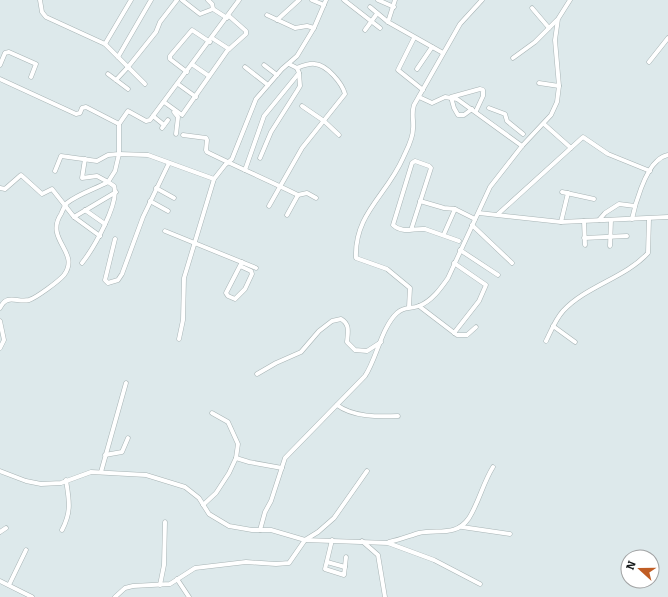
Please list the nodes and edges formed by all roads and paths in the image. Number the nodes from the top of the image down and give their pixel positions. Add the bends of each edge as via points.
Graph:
1 (40, 0) edge
2 (130, 0) edge
3 (149, 0) edge
4 (177, 0) edge
5 (182, 0) edge
6 (208, 0) edge
7 (239, 0) edge
8 (299, 0) edge
9 (312, 0) edge
10 (319, 0) edge
11 (344, 0) edge
12 (378, 0) edge
13 (395, 0) edge
14 (482, 0) edge
15 (570, 0) edge
16 (325, 2) edge
17 (370, 6) dead end
18 (394, 7) junction
19 (532, 8) dead end
20 (213, 9) junction
21 (267, 15) dead end
22 (376, 16) dead end
23 (228, 17) junction
24 (558, 19) junction
25 (277, 20) junction
26 (371, 22) junction
27 (388, 22) junction
28 (314, 28) junction
29 (380, 28) dead end
30 (549, 28) junction
31 (365, 30) dead end
32 (414, 38) junction
33 (668, 38) edge
34 (211, 40) junction
35 (105, 44) junction
36 (430, 46) junction
37 (228, 49) junction
38 (0, 50) edge
39 (5, 53) junction
40 (443, 53) junction
41 (118, 56) junction
42 (512, 58) dead end
43 (649, 62) dead end
44 (289, 64) junction
45 (0, 65) edge
46 (193, 65) junction
47 (264, 65) dead end
48 (128, 67) junction
49 (245, 67) dead end
50 (297, 68) junction
51 (417, 69) dead end
52 (187, 72) junction
53 (299, 73) junction
54 (108, 74) dead end
55 (277, 75) junction
56 (208, 76) junction
57 (0, 78) edge
58 (31, 78) dead end
59 (116, 80) junction
60 (539, 83) dead end
61 (145, 84) dead end
62 (178, 84) junction
63 (268, 85) junction
64 (559, 86) junction
65 (128, 89) dead end
66 (423, 90) junction
67 (196, 97) junction
68 (419, 97) junction
69 (451, 97) junction
70 (164, 103) junction
71 (302, 106) dead end
72 (489, 108) dead end
73 (474, 110) junction
74 (153, 116) junction
75 (168, 120) dead end
76 (324, 121) junction
77 (508, 122) junction
78 (119, 124) junction
79 (544, 124) junction
80 (502, 130) junction
81 (176, 134) dead end
82 (523, 134) dead end
83 (183, 135) dead end
84 (338, 135) dead end
85 (522, 146) junction
86 (571, 148) junction
87 (120, 154) junction
88 (668, 155) edge
89 (260, 158) dead end
90 (85, 159) junction
91 (228, 162) junction
92 (169, 163) junction
93 (245, 170) junction
94 (55, 171) dead end
95 (650, 171) junction
96 (214, 179) junction
97 (108, 182) junction
98 (280, 186) junction
99 (0, 188) edge
100 (156, 188) junction
101 (116, 192) junction
102 (562, 192) dead end
103 (568, 193) junction
104 (298, 195) junction
105 (174, 198) dead end
106 (316, 198) dead end
107 (594, 199) dead end
108 (150, 201) junction
109 (420, 201) junction
110 (269, 206) dead end
111 (635, 206) junction
112 (64, 207) junction
113 (455, 209) junction
114 (85, 210) junction
115 (168, 211) dead end
116 (479, 213) junction
117 (498, 214) junction
118 (287, 215) dead end
119 (74, 216) junction
120 (668, 217) edge
121 (475, 219) junction
122 (632, 219) junction
123 (649, 219) junction
124 (599, 220) junction
125 (611, 220) junction
126 (584, 221) junction
127 (561, 222) junction
128 (105, 224) junction
129 (472, 225) junction
130 (411, 230) junction
131 (165, 231) dead end
132 (444, 234) junction
133 (100, 236) junction
134 (627, 236) dead end
135 (611, 237) junction
136 (584, 238) junction
137 (115, 239) dead end
138 (459, 241) dead end
139 (194, 243) junction
140 (585, 245) dead end
141 (610, 246) dead end
142 (460, 250) junction
143 (454, 263) junction
144 (512, 263) dead end
145 (82, 264) dead end
146 (241, 264) junction
147 (256, 268) dead end
148 (498, 275) dead end
149 (418, 306) junction
150 (409, 307) junction
151 (0, 308) edge
152 (0, 321) edge
153 (553, 326) junction
154 (476, 328) dead end
155 (454, 333) junction
156 (179, 339) dead end
157 (546, 341) dead end
158 (381, 342) junction
159 (575, 342) dead end
160 (0, 348) edge
161 (257, 374) dead end
162 (126, 383) dead end
163 (336, 405) junction
164 (212, 413) dead end
165 (398, 416) dead end
166 (128, 438) dead end
167 (105, 455) junction
168 (236, 458) junction
169 (493, 467) dead end
170 (282, 468) junction
171 (0, 471) edge
172 (367, 471) dead end
173 (101, 472) junction
174 (66, 480) junction
175 (204, 505) junction
176 (165, 522) dead end
177 (462, 527) junction
178 (6, 528) dead end
179 (62, 530) dead end
180 (260, 530) junction
181 (0, 532) edge
182 (510, 534) dead end
183 (305, 540) junction
184 (332, 540) junction
185 (361, 541) junction
186 (388, 542) junction
187 (26, 550) dead end
188 (346, 556) dead end
189 (327, 562) junction
190 (345, 567) junction
191 (177, 579) junction
192 (0, 581) edge
193 (480, 584) dead end
194 (9, 585) junction
195 (160, 585) junction
196 (32, 597) edge
197 (115, 597) edge
198 (189, 597) edge
199 (385, 597) edge

1 - 35 street via 42,12 46,17
2 - 35 street
3 - 41 street
4 - 48 street
5 - 20 street via 200,14
6 - 20 street
7 - 23 street
8 - 25 street
9 - 16 street
10 - 16 street
11 - 26 street
12 - 18 street
13 - 18 street
14 - 40 street via 460,24
15 - 24 street
16 - 28 street
17 - 27 street
18 - 27 street
19 - 30 street
20 - 23 street
21 - 25 street
22 - 26 street
23 - 34 street
23 - 37 street via 246,33
24 - 30 street
24 - 64 street via 555,40
25 - 28 street via 295,28
26 - 29 street
26 - 31 street
27 - 32 street
28 - 44 street via 297,56
30 - 42 street via 535,42
32 - 36 street
32 - 66 street via 398,70
33 - 43 street
34 - 37 street
34 - 46 street
34 - 52 street via 192,30 170,56 170,59
35 - 41 street
36 - 40 street
36 - 51 street
37 - 56 street
38 - 39 street
39 - 45 street
39 - 58 street via 9,52 36,64
40 - 66 street
41 - 48 street
44 - 50 street
44 - 55 street
46 - 52 street
46 - 56 street
47 - 55 street
48 - 59 street
48 - 61 street
49 - 63 street
50 - 53 street
50 - 76 street via 311,64 320,65 343,88 344,97
52 - 62 street
53 - 89 street via 300,86 271,132
53 - 93 street via 264,116
54 - 59 street
55 - 63 street
56 - 67 street
57 - 78 street via 76,114 86,107
59 - 65 street
60 - 64 street
62 - 67 street
62 - 70 street
63 - 91 street via 252,105 232,159
64 - 79 street via 557,102
66 - 68 street
67 - 70 street via 182,115
68 - 69 street via 432,103
68 - 150 street via 411,113 412,136 403,160 368,211 359,232 356,255 358,259 387,269 410,288
69 - 73 street
69 - 73 street via 458,115
69 - 73 street via 483,90 483,96
70 - 74 street
70 - 81 street via 177,115
71 - 76 street
72 - 77 street via 505,114
73 - 80 street
74 - 75 street via 163,127
74 - 78 street via 146,121 128,111
76 - 84 street
76 - 98 street via 302,148
77 - 80 street
77 - 82 street
78 - 87 street
79 - 85 street
79 - 86 street
80 - 85 street
83 - 91 street via 206,138 206,151
85 - 116 street via 490,187
86 - 95 street via 583,137 608,154
86 - 117 street
87 - 90 street via 108,155 97,161
87 - 92 street via 148,155
87 - 97 street via 115,171
88 - 95 street via 657,160
90 - 94 street via 62,156
90 - 97 street via 82,178 97,176
91 - 93 street
91 - 96 street
92 - 96 street
92 - 100 street
93 - 98 street
95 - 111 street
96 - 139 street
97 - 101 street via 114,186
97 - 112 street
98 - 104 street
98 - 110 street
99 - 112 street via 5,189 19,176 23,176 42,194 50,189 54,190
100 - 105 street
100 - 108 street
101 - 114 street
101 - 128 street
102 - 103 street
103 - 107 street
103 - 127 street
104 - 106 street via 307,193
104 - 118 street
108 - 115 street
108 - 137 street via 122,274 118,280 108,283 105,280
109 - 113 street
109 - 130 street
109 - 130 street via 431,167 415,161 412,163 393,223 403,230
111 - 122 street
111 - 124 street via 619,204
112 - 119 street
112 - 151 street via 55,233 68,256 65,274 30,300 9,299 2,303
113 - 121 street
113 - 132 street
114 - 119 street
114 - 128 street
116 - 117 street
116 - 121 street
117 - 127 street
119 - 133 street
120 - 123 street
121 - 129 street
122 - 123 street
122 - 125 street
123 - 153 street via 648,253 638,263 569,306
124 - 125 street
124 - 126 street
125 - 135 street
126 - 127 street
126 - 136 street
128 - 133 street
129 - 142 street
129 - 144 street
130 - 132 street via 425,228
131 - 139 street
132 - 138 street
133 - 145 street
134 - 135 street
135 - 136 street
135 - 141 street
136 - 140 street
139 - 146 street
139 - 156 street via 184,278 183,320
142 - 143 street
142 - 148 street
143 - 149 street via 440,289
143 - 155 street via 486,285 479,301
146 - 146 street via 226,293 235,299 245,289 252,274
146 - 147 street
149 - 150 street
149 - 155 street
150 - 158 street via 402,308 392,317
152 - 160 street via 4,340
153 - 157 street
153 - 159 street
154 - 155 street via 467,335 460,336
158 - 161 street via 366,351 355,350 347,342 349,329 345,321 332,321 318,331 301,352
158 - 163 street via 365,376
162 - 167 street
163 - 165 street via 347,412 384,417
163 - 170 street via 290,451
164 - 168 street via 230,424 238,444
166 - 167 street via 122,452
167 - 173 street
168 - 170 street
168 - 175 street via 216,493
169 - 177 street via 470,517
170 - 180 street
171 - 174 street via 41,484 61,483
172 - 183 street via 334,518
173 - 174 street via 91,472
173 - 175 street via 146,475 180,484
174 - 179 street via 70,509
175 - 180 street via 208,514 229,526
176 - 195 street via 164,565
177 - 182 street
177 - 186 street via 452,532 420,533
178 - 181 street
180 - 183 street
183 - 184 street
183 - 191 street via 285,565 246,562 208,566 195,568
184 - 185 street
184 - 189 street
185 - 186 street
185 - 199 street via 378,555
186 - 193 street via 434,560
187 - 194 street
188 - 190 street
189 - 190 street
189 - 190 street via 325,569 343,575
191 - 195 street via 170,584
191 - 198 street
192 - 194 street
194 - 196 street
195 - 197 street via 125,588

